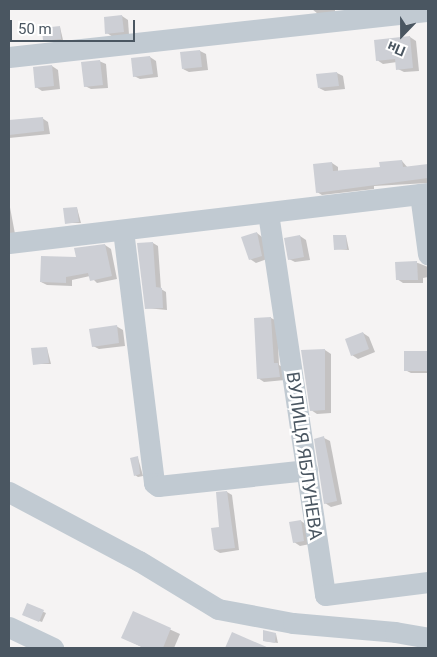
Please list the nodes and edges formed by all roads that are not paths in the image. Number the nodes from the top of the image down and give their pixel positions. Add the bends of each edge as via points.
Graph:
1 (428, 11) edge
2 (9, 57) edge
3 (424, 194) edge
4 (268, 213) junction
5 (124, 230) junction
6 (9, 243) edge
7 (428, 254) edge
8 (307, 470) junction
9 (9, 492) edge
10 (428, 582) edge
11 (9, 626) edge
12 (428, 638) edge
13 (394, 640) edge
14 (53, 648) edge

1 - 2 street
3 - 4 street
3 - 7 street
4 - 5 street
4 - 8 street, ВУЛИЦЯ ЯБЛУНЕВА
5 - 6 street
5 - 8 street via 154,483 158,486
8 - 10 street, ВУЛИЦЯ ЯБЛУНЕВА via 325,595
9 - 13 street via 139,561 218,609
11 - 14 street
12 - 13 street

